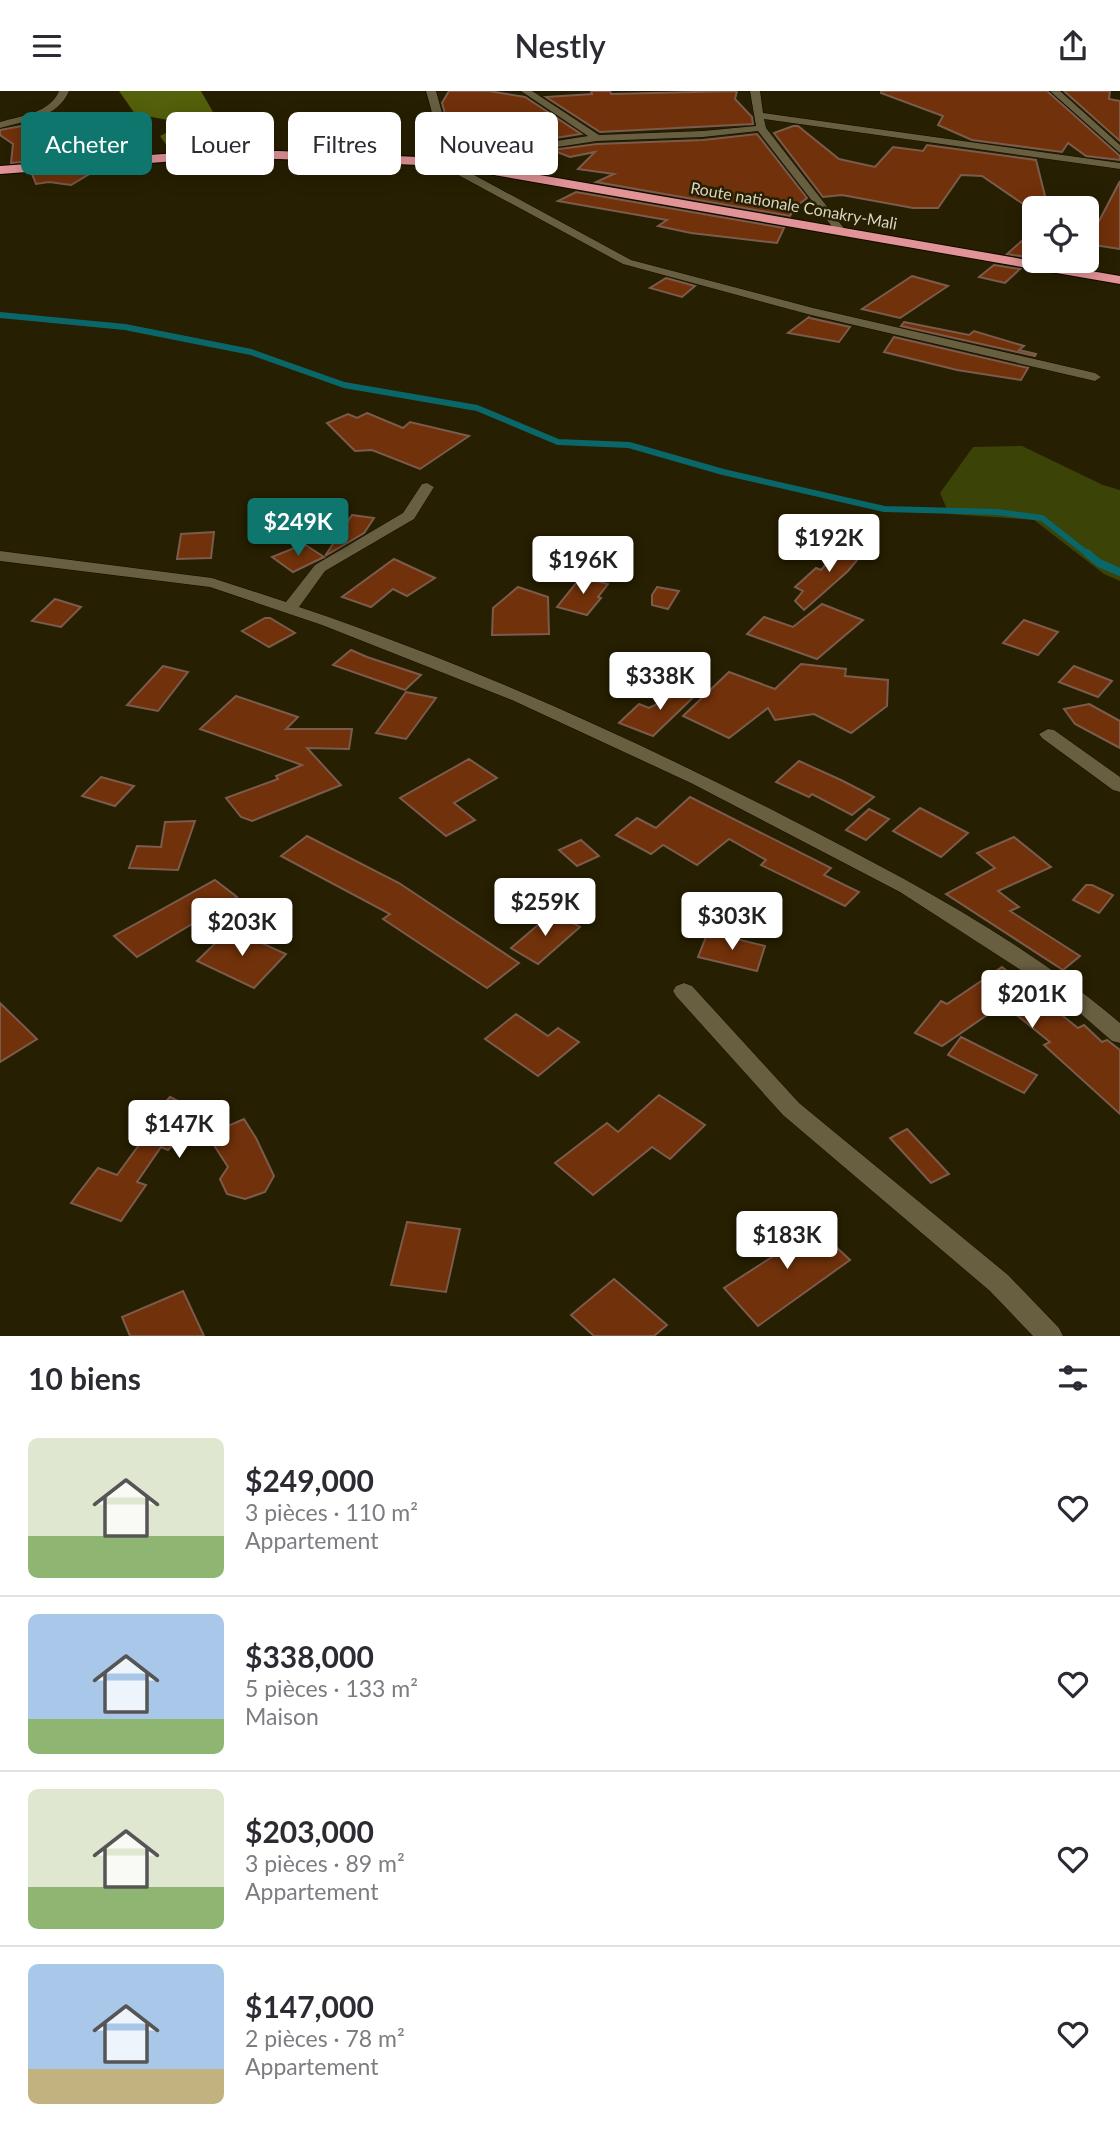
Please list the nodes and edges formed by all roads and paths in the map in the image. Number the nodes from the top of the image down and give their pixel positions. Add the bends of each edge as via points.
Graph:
1 (64, 91) edge
2 (431, 91) edge
3 (526, 91) edge
4 (755, 91) edge
5 (1055, 91) edge
6 (437, 112) edge
7 (759, 115) junction
8 (0, 125) edge
9 (761, 128) junction
10 (597, 138) junction
11 (558, 144) edge
12 (1120, 150) edge
13 (415, 161) edge
14 (1120, 166) edge
15 (0, 170) edge
16 (466, 175) edge
17 (518, 175) edge
18 (841, 230) junction
19 (1118, 277) edge
20 (1095, 377) dead end
21 (427, 487) dead end
22 (0, 556) edge
23 (289, 609) junction
24 (1048, 734) dead end
25 (1120, 786) edge
26 (684, 991) dead end
27 (1120, 1035) edge
28 (1050, 1336) edge

1 - 8 street via 53,107
2 - 6 street
3 - 10 street
4 - 7 street
5 - 12 street
7 - 9 street
7 - 14 street
9 - 10 street
9 - 18 street
10 - 11 street
13 - 15 highway, Route nationale Conakry-Mali via 204,155
16 - 20 street via 626,262 811,311
17 - 18 highway, Route nationale Conakry-Mali
18 - 19 highway, Route nationale Conakry-Mali
21 - 23 street via 409,516 320,568
22 - 23 street via 212,583
23 - 27 street via 518,696 709,785 907,887 1066,989
24 - 25 street
26 - 28 street via 791,1109 999,1283

